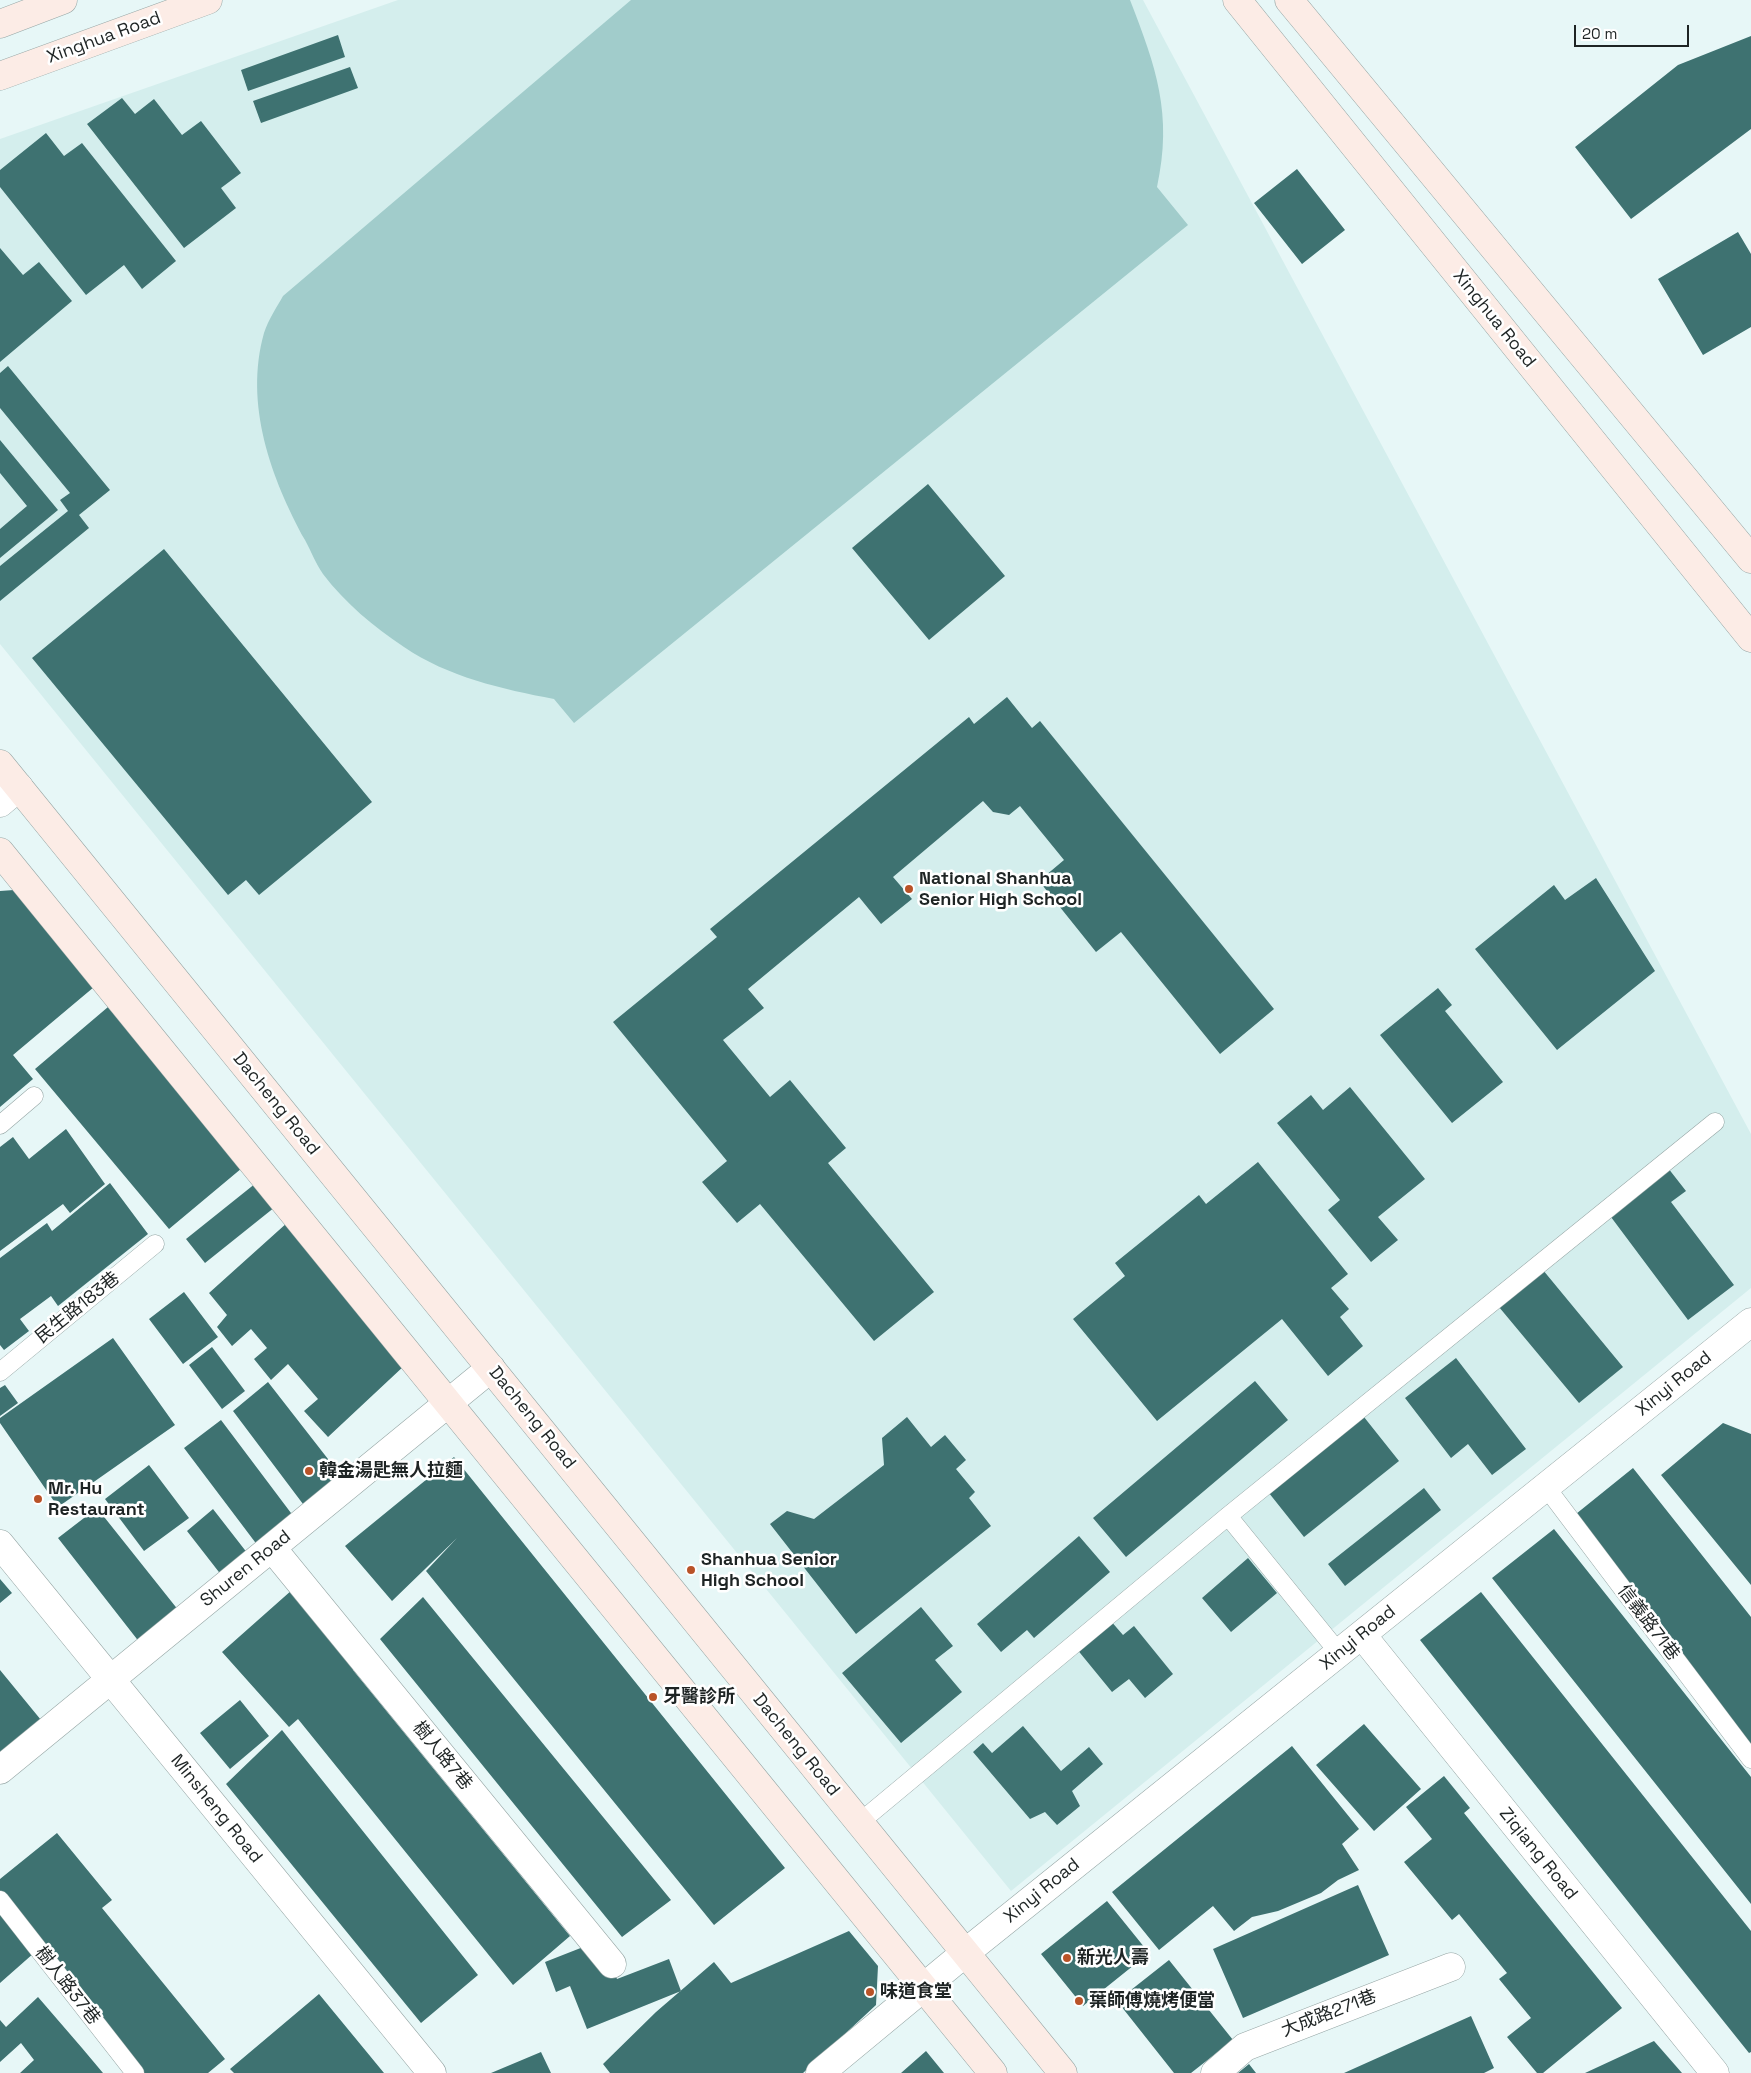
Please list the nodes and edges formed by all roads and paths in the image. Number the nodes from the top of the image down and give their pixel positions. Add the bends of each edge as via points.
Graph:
1 (63, 0) edge
2 (208, 0) edge
3 (1237, 0) edge
4 (1289, 0) edge
5 (0, 24) edge
6 (0, 76) edge
7 (1751, 558) edge
8 (1751, 638) edge
9 (0, 764) edge
10 (10, 795) edge
11 (0, 852) edge
12 (34, 1096) dead end
13 (1714, 1122) dead end
14 (0, 1125) edge
15 (155, 1244) dead end
16 (1747, 1334) edge
17 (491, 1368) junction
18 (0, 1372) edge
19 (448, 1404) junction
20 (1546, 1487) junction
21 (1228, 1516) junction
22 (0, 1544) edge
23 (272, 1548) junction
24 (1362, 1635) junction
25 (1339, 1653) junction
26 (111, 1680) junction
27 (1751, 1759) edge
28 (0, 1770) edge
29 (859, 1823) junction
30 (0, 1900) edge
31 (965, 1954) junction
32 (612, 1964) dead end
33 (1451, 1967) dead end
34 (923, 1989) junction
35 (135, 2073) edge
36 (432, 2073) edge
37 (820, 2073) edge
38 (993, 2073) edge
39 (1063, 2073) edge
40 (1215, 2073) edge
41 (1715, 2073) edge

1 - 5 main road
2 - 6 main road, Xinghua Road
3 - 8 main road, Xinghua Road
4 - 7 main road
9 - 10 main road, Dacheng Road
10 - 17 main road, Dacheng Road
11 - 19 main road
12 - 14 lane
13 - 21 lane
15 - 18 lane, 民生路183巷
16 - 20 street, Xinyi Road
17 - 19 street, Shuren Road
17 - 29 main road, Dacheng Road
19 - 23 street, Shuren Road
19 - 34 main road
20 - 24 street, Xinyi Road
20 - 27 lane, 信義路71巷
21 - 25 lane
21 - 29 lane
22 - 26 street, Minsheng Road
23 - 26 street, Shuren Road
23 - 32 street, 樹人路7巷
24 - 25 street, Xinyi Road
24 - 41 street, Ziqiang Road
25 - 31 street, Xinyi Road
26 - 28 street, Shuren Road
26 - 36 street, Minsheng Road
29 - 31 main road, Dacheng Road
30 - 35 lane, 樹人路37巷
31 - 34 street, Xinyi Road
31 - 39 main road, Dacheng Road
33 - 40 street, 大成路271巷 via 1245,2047
34 - 37 street
34 - 38 main road

